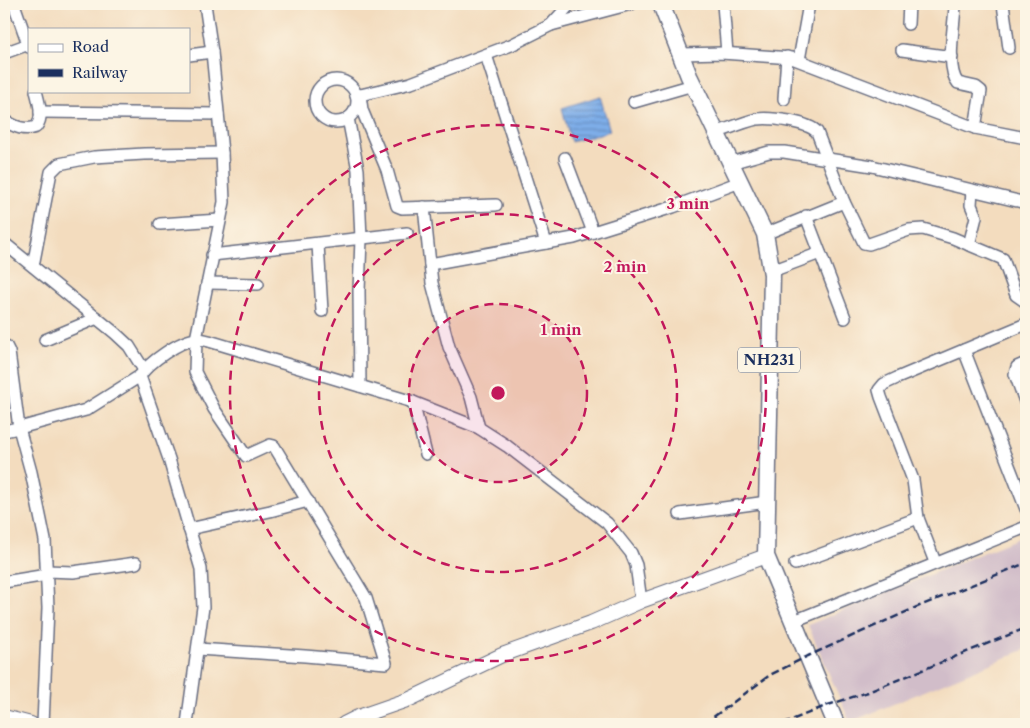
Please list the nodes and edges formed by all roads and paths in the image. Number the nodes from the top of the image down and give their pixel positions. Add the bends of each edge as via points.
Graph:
1 (205, 4) edge
2 (570, 4) edge
3 (631, 4) edge
4 (662, 4) edge
5 (723, 4) edge
6 (809, 4) edge
7 (909, 4) edge
8 (955, 4) edge
9 (1003, 4) edge
10 (15, 7) edge
11 (589, 9) edge
12 (4, 12) edge
13 (908, 24) dead end
14 (551, 25) junction
15 (28, 45) edge
16 (1009, 48) dead end
17 (902, 50) dead end
18 (4, 52) edge
19 (212, 52) junction
20 (727, 53) junction
21 (486, 54) junction
22 (681, 54) junction
23 (190, 55) edge
24 (786, 57) junction
25 (952, 57) junction
26 (799, 60) junction
27 (693, 85) junction
28 (36, 92) edge
29 (358, 95) junction
30 (784, 99) dead end
31 (634, 102) dead end
32 (40, 112) junction
33 (218, 114) junction
34 (348, 118) junction
35 (4, 120) edge
36 (975, 128) junction
37 (716, 133) junction
38 (1026, 138) edge
39 (222, 153) junction
40 (565, 158) dead end
41 (828, 160) junction
42 (731, 163) junction
43 (740, 182) junction
44 (972, 190) junction
45 (844, 202) junction
46 (1026, 203) edge
47 (496, 205) dead end
48 (424, 208) junction
49 (806, 216) junction
50 (220, 220) junction
51 (160, 224) dead end
52 (593, 232) junction
53 (407, 233) dead end
54 (765, 234) junction
55 (361, 239) junction
56 (4, 242) edge
57 (546, 243) junction
58 (318, 244) junction
59 (969, 245) junction
60 (820, 253) junction
61 (212, 255) junction
62 (430, 264) junction
63 (33, 266) junction
64 (772, 271) junction
65 (207, 283) junction
66 (258, 284) dead end
67 (1026, 302) edge
68 (322, 311) dead end
69 (97, 318) junction
70 (845, 318) dead end
71 (1026, 324) edge
72 (196, 339) junction
73 (45, 340) dead end
74 (4, 346) edge
75 (964, 350) junction
76 (1026, 363) edge
77 (142, 373) junction
78 (360, 386) junction
79 (413, 402) junction
80 (1026, 404) edge
81 (19, 428) junction
82 (479, 428) junction
83 (4, 430) edge
84 (426, 454) dead end
85 (308, 501) junction
86 (767, 502) junction
87 (1026, 509) edge
88 (680, 514) dead end
89 (918, 518) junction
90 (1026, 527) edge
91 (189, 528) junction
92 (766, 556) junction
93 (935, 562) junction
94 (136, 563) dead end
95 (795, 564) dead end
96 (47, 573) junction
97 (4, 582) edge
98 (641, 601) junction
99 (794, 621) junction
100 (198, 649) junction
101 (4, 717) edge
102 (31, 724) edge
103 (43, 724) edge
104 (187, 724) edge
105 (344, 724) edge
106 (836, 724) edge

1 - 19 street
2 - 14 street
3 - 11 street
4 - 22 highway, NH231
5 - 20 street
6 - 26 street
7 - 13 street
8 - 25 street
9 - 16 street
10 - 12 street
10 - 15 street
11 - 14 street
14 - 21 street
15 - 18 street
17 - 25 street
19 - 23 street
19 - 33 street
20 - 22 street
20 - 24 street
21 - 29 street via 411,83
21 - 57 street
22 - 27 highway, NH231
24 - 26 street
24 - 30 street
25 - 36 street via 955,79 962,85 981,91
26 - 36 street
27 - 31 street
27 - 37 highway, NH231
28 - 32 street
29 - 34 street via 355,110
29 - 34 street via 350,85 338,80 326,83 317,94 316,108 325,119 339,122
29 - 48 street via 397,206
32 - 33 street
32 - 35 street via 40,122 31,129 15,127
33 - 39 street
34 - 55 street via 358,170
36 - 38 street
37 - 41 street via 758,119 806,125 817,132
37 - 42 highway, NH231
39 - 50 street via 224,202
39 - 63 street via 94,157 59,164 50,172
40 - 52 street
41 - 42 street via 772,152
41 - 44 street via 872,166
41 - 45 street
42 - 43 highway, NH231
43 - 52 street
43 - 54 highway, NH231
44 - 46 street
44 - 59 street via 971,205 976,217
45 - 49 street
45 - 59 street via 866,244 918,229 930,230
47 - 48 street
48 - 62 street
49 - 54 street
49 - 60 street
50 - 51 street
50 - 61 street
52 - 57 street
53 - 55 street
54 - 64 highway, NH231
55 - 58 street
55 - 78 street
56 - 63 street
57 - 62 street
58 - 61 street
58 - 68 street
59 - 67 street via 1003,259 1016,295
60 - 64 street
60 - 70 street
61 - 65 street
62 - 82 street via 449,347 471,397
63 - 69 street
64 - 86 highway, NH231
65 - 66 street
65 - 72 street
69 - 73 street
69 - 77 street via 129,346
71 - 75 street
72 - 77 street via 167,352
72 - 78 street
72 - 85 street via 198,380 245,454 249,456 274,446
74 - 81 street via 9,352
75 - 87 street
75 - 89 street via 884,384 879,390 913,480
76 - 80 street via 1018,367 1015,374
77 - 81 street via 86,410
77 - 91 street
78 - 79 street
79 - 82 street
79 - 84 street
81 - 83 street
81 - 96 street via 40,508
82 - 98 street via 608,523 631,553
85 - 91 street
85 - 100 street via 366,598 386,663
86 - 88 street
86 - 92 highway, NH231
89 - 93 street
89 - 95 street
90 - 93 street
91 - 100 street via 201,569 203,607
92 - 98 main road
92 - 99 highway, NH231
93 - 99 street
94 - 96 street
96 - 97 street
96 - 103 street
98 - 105 main road via 502,655 410,699
99 - 106 highway, NH231
100 - 104 street
101 - 102 main road

